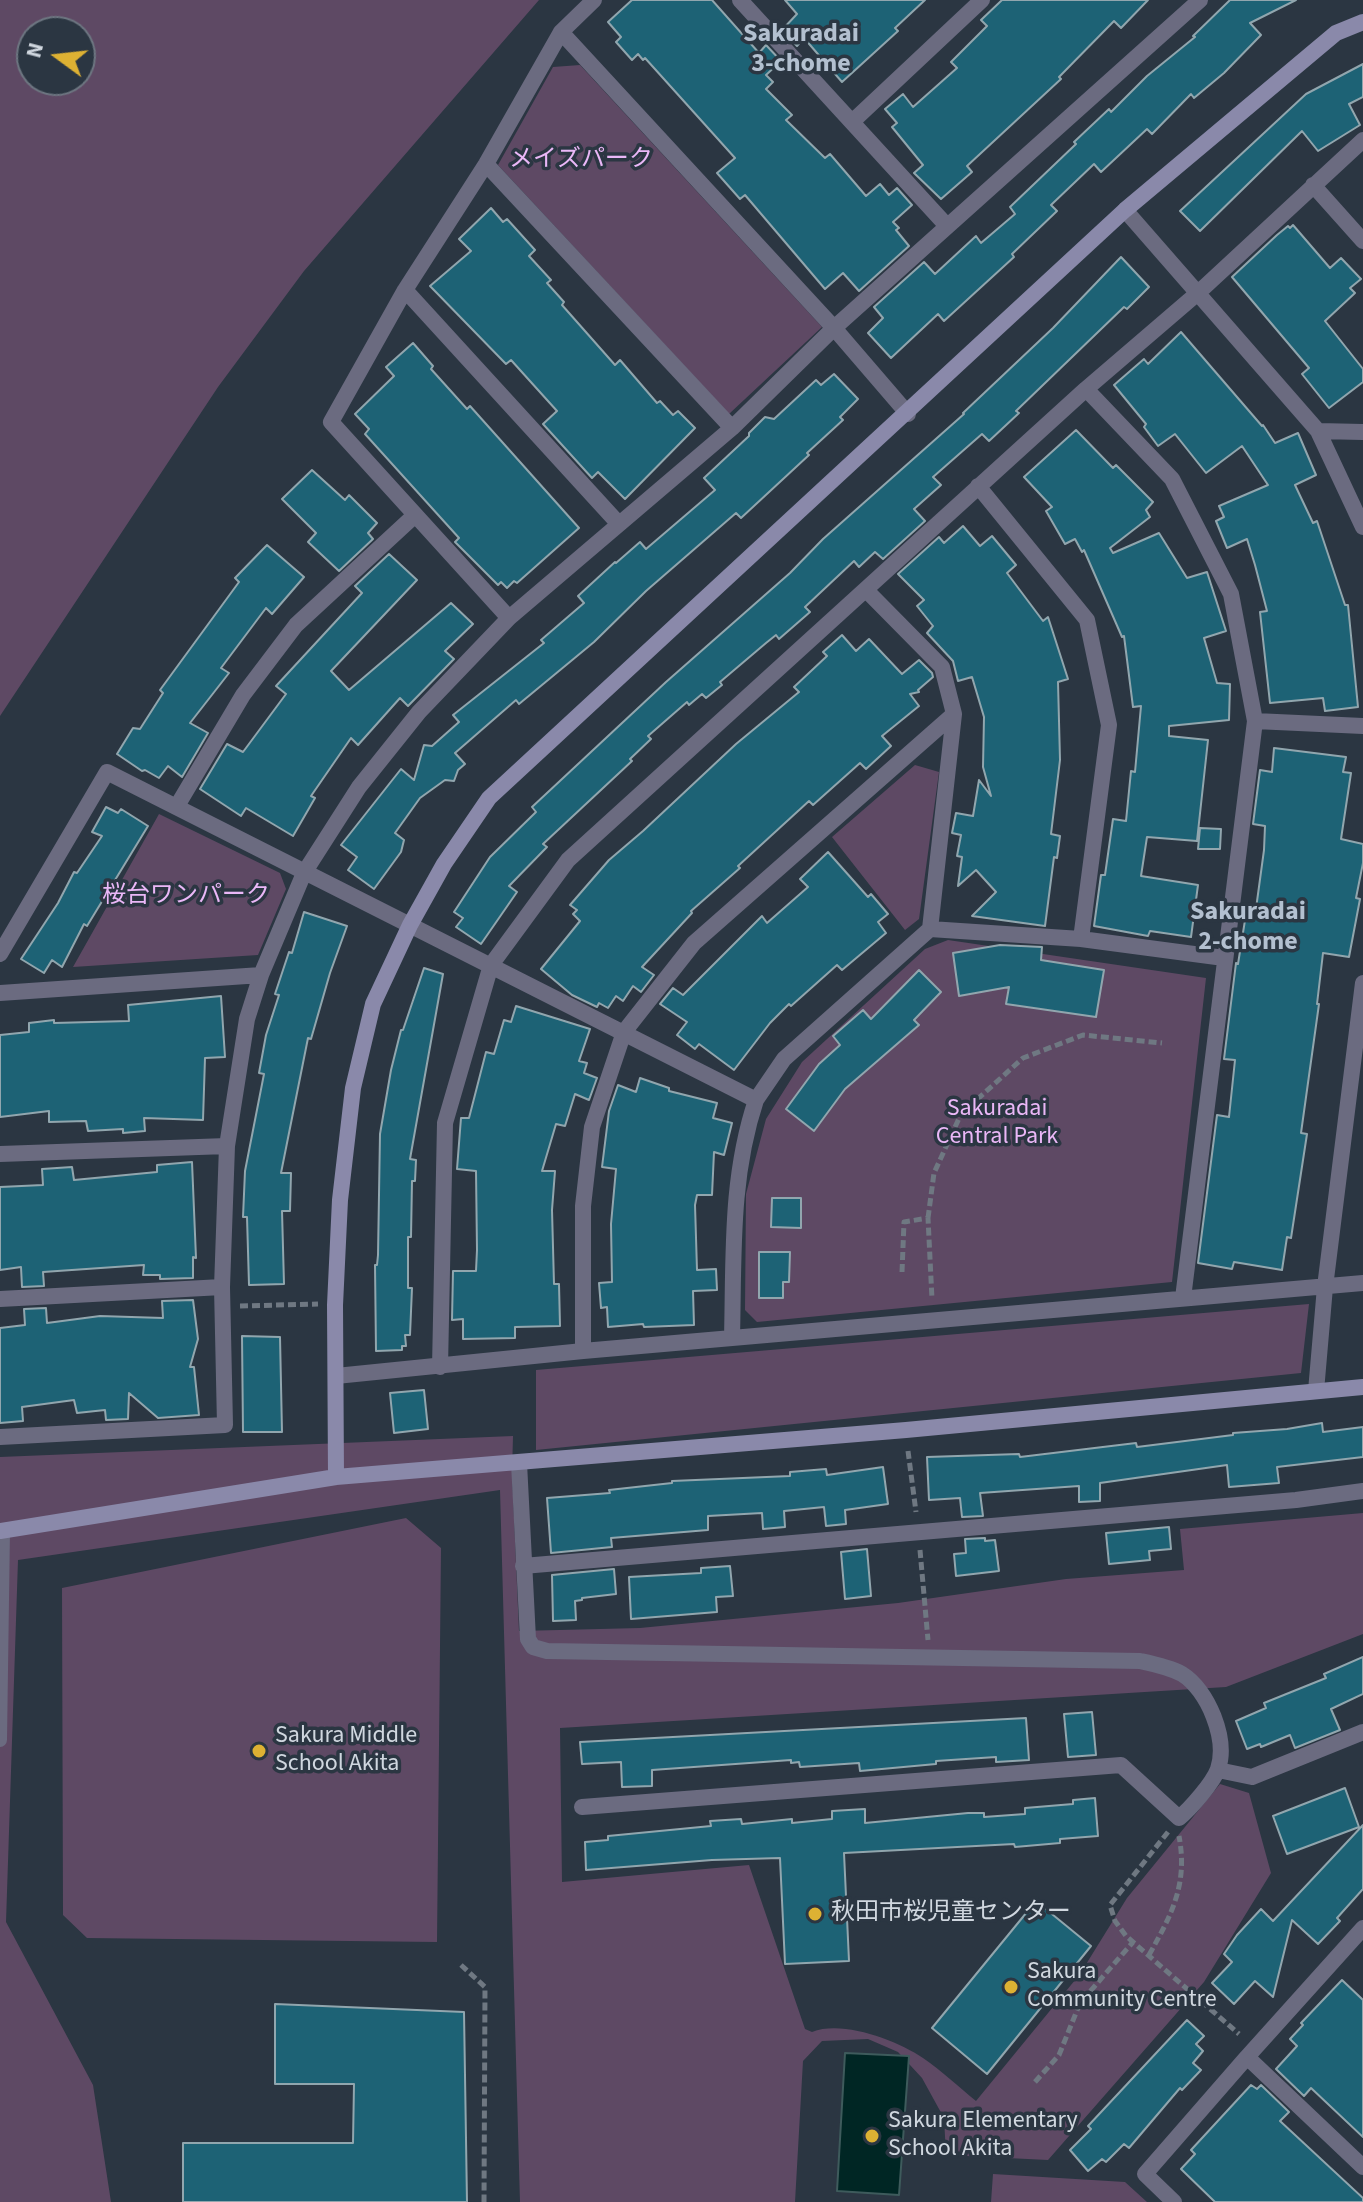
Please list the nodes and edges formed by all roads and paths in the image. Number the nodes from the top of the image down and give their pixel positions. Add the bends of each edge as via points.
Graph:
1 (594, 0) edge
2 (740, 0) edge
3 (982, 0) edge
4 (1200, 0) edge
5 (1363, 22) edge
6 (561, 32) junction
7 (852, 122) junction
8 (1363, 140) edge
9 (486, 164) junction
10 (1313, 185) junction
11 (1125, 210) junction
12 (947, 226) junction
13 (1363, 241) edge
14 (405, 290) junction
15 (1199, 292) junction
16 (834, 328) junction
17 (1086, 389) junction
18 (908, 414) junction
19 (732, 428) junction
20 (1318, 431) junction
21 (1363, 432) edge
22 (978, 486) junction
23 (414, 516) junction
24 (618, 523) junction
25 (1363, 527) edge
26 (866, 590) junction
27 (509, 618) junction
28 (954, 714) junction
29 (1255, 721) junction
30 (1363, 726) edge
31 (177, 806) junction
32 (304, 873) junction
33 (410, 925) junction
34 (930, 929) junction
35 (1081, 939) junction
36 (0, 954) edge
37 (1224, 958) junction
38 (491, 965) junction
39 (261, 975) junction
40 (1363, 983) edge
41 (0, 993) edge
42 (624, 1032) junction
43 (1162, 1043) dead end
44 (756, 1100) junction
45 (227, 1146) junction
46 (0, 1154) edge
47 (928, 1218) junction
48 (902, 1272) dead end
49 (1363, 1283) edge
50 (222, 1287) junction
51 (1325, 1287) junction
52 (1183, 1298) junction
53 (0, 1299) edge
54 (335, 1305) junction
55 (223, 1306) junction
56 (933, 1320) junction
57 (732, 1338) junction
58 (583, 1351) junction
59 (440, 1367) junction
60 (336, 1376) junction
61 (1363, 1387) edge
62 (1316, 1391) junction
63 (906, 1430) junction
64 (0, 1437) edge
65 (519, 1463) junction
66 (336, 1477) junction
67 (1363, 1491) edge
68 (2, 1531) edge
69 (918, 1531) junction
70 (523, 1566) junction
71 (930, 1657) junction
72 (1363, 1732) edge
73 (0, 1740) edge
74 (1218, 1770) junction
75 (582, 1807) dead end
76 (1179, 1827) junction
77 (1363, 1928) edge
78 (1133, 1942) junction
79 (1149, 1955) junction
80 (461, 1965) dead end
81 (1251, 2053) junction
82 (1035, 2082) dead end
83 (1363, 2167) edge
84 (484, 2202) edge
85 (1174, 2202) edge

1 - 6 street
2 - 7 street
3 - 7 street
4 - 12 street
5 - 11 street via 1336,33
6 - 9 street
6 - 16 street
7 - 12 street
8 - 10 street
9 - 14 street
9 - 19 street
10 - 13 street
10 - 15 street
11 - 15 street
11 - 18 street
12 - 16 street
14 - 23 street via 331,422
14 - 24 street
15 - 17 street
15 - 20 street
16 - 18 street
16 - 19 street
17 - 22 street
17 - 29 street via 1172,479 1231,594
18 - 33 street via 489,798
19 - 24 street
20 - 21 street
20 - 25 street
22 - 26 street
22 - 35 street via 1087,620 1109,725
23 - 27 street
23 - 31 street via 296,625 243,695
24 - 27 street
26 - 28 street via 942,667
26 - 38 street via 568,860
27 - 32 street via 419,712 359,787
28 - 34 street
28 - 42 street via 694,943
29 - 30 street
29 - 37 street
31 - 32 street
31 - 36 street via 107,772
32 - 33 street
32 - 39 street
33 - 38 street
33 - 54 street via 373,1004 353,1088
34 - 35 street
34 - 44 street via 784,1059
35 - 37 street
37 - 52 street
38 - 42 street
38 - 59 street via 445,1123
39 - 41 street
39 - 45 street via 247,1019
40 - 51 street
42 - 44 street
42 - 58 street via 592,1127 583,1206
43 - 47 path via 1083,1035 1023,1058 961,1114 934,1173
44 - 57 street via 735,1189
45 - 46 street
45 - 50 street
47 - 48 path via 904,1222
47 - 56 path
49 - 51 street
50 - 53 street
50 - 55 street
51 - 52 street
51 - 62 street
52 - 56 street
54 - 55 path
54 - 60 street
55 - 64 street via 225,1425
56 - 57 street
57 - 58 street
58 - 59 street
59 - 60 street
60 - 66 street
61 - 62 street
62 - 63 street
63 - 65 street
63 - 69 path
65 - 66 street
65 - 70 street
66 - 68 street
67 - 69 street
68 - 73 lane
69 - 70 street
69 - 71 path
70 - 71 street via 528,1639 533,1647 547,1651
71 - 74 street via 1140,1661 1162,1666 1184,1675 1213,1708
72 - 74 street via 1252,1777
74 - 76 street
75 - 76 street via 1121,1765
76 - 78 path via 1110,1905 1115,1921
76 - 79 path via 1184,1860 1176,1903
77 - 81 street
78 - 79 path
78 - 82 path via 1080,2003 1059,2055
79 - 81 path
80 - 84 path via 485,1987
81 - 83 street
81 - 85 street via 1145,2174

